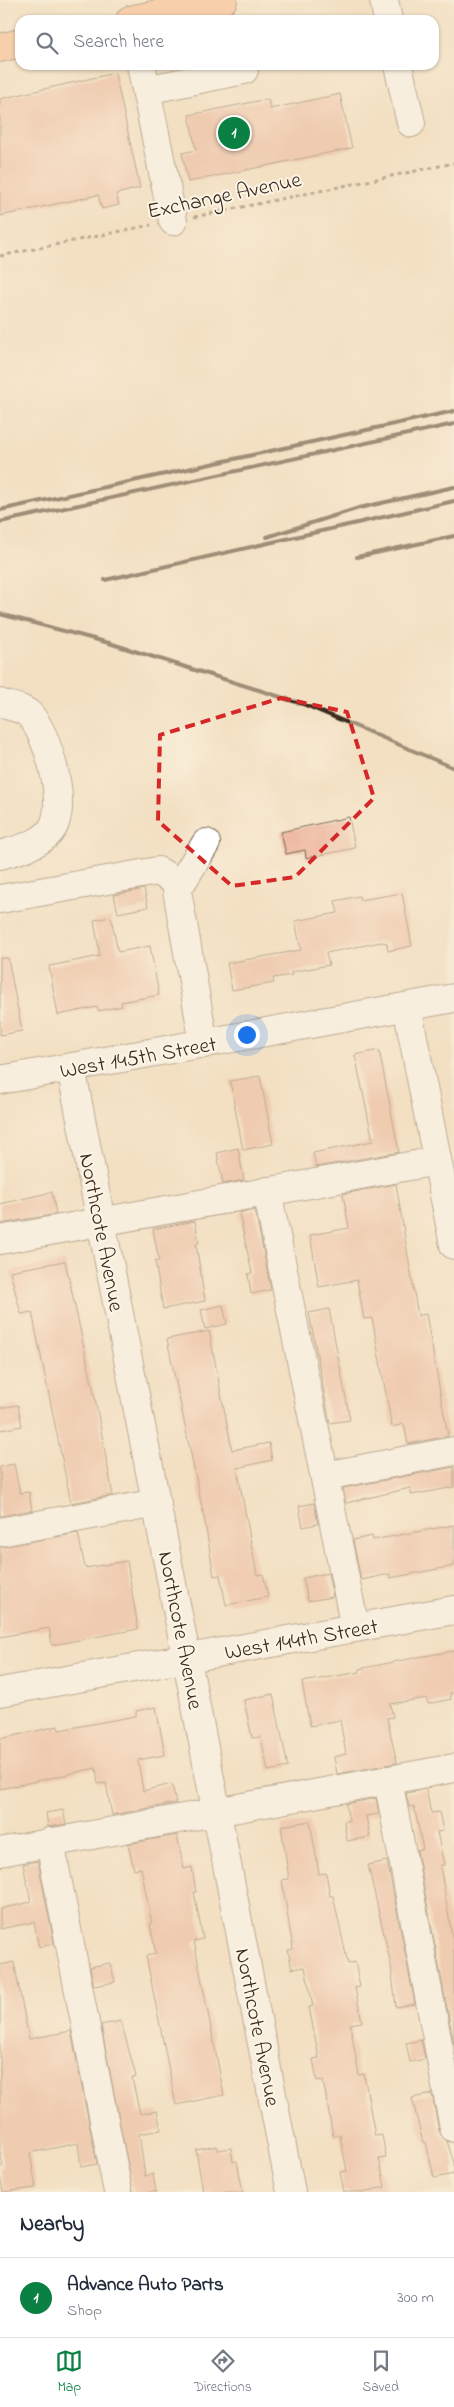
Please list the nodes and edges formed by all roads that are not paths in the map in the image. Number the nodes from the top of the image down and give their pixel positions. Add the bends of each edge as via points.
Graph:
1 (384, 0) edge
2 (206, 2) edge
3 (135, 15) edge
4 (387, 15) edge
5 (15, 44) edge
6 (0, 48) edge
7 (244, 70) dead end
8 (399, 70) edge
9 (144, 77) edge
10 (411, 123) dead end
11 (173, 221) road end
12 (0, 703) edge
13 (206, 843) dead end
14 (0, 855) edge
15 (180, 884) junction
16 (0, 899) edge
17 (454, 998) edge
18 (407, 1007) junction
19 (204, 1044) junction
20 (71, 1068) junction
21 (0, 1080) edge
22 (437, 1161) junction
23 (267, 1192) junction
24 (451, 1216) edge
25 (101, 1222) junction
26 (0, 1240) edge
27 (454, 1245) edge
28 (454, 1451) edge
29 (325, 1476) junction
30 (157, 1503) junction
31 (0, 1532) edge
32 (454, 1610) edge
33 (355, 1628) junction
34 (188, 1658) junction
35 (0, 1692) edge
36 (454, 1768) edge
37 (388, 1780) junction
38 (217, 1811) junction
39 (50, 1842) junction
40 (0, 1852) edge
41 (454, 2128) edge
42 (118, 2192) edge
43 (291, 2192) edge

1 - 4 street
2 - 3 main road
5 - 6 main road
7 - 9 street
8 - 10 street
9 - 11 street
12 - 14 street via 28,713 47,744 58,791 55,824 42,839
13 - 15 street
15 - 16 street via 158,871
15 - 19 street via 178,897
17 - 18 street, West 145th Street
18 - 19 street, West 145th Street
18 - 22 street
19 - 20 street, West 145th Street
20 - 21 street, West 145th Street
20 - 25 street, Northcote Avenue
22 - 23 street
22 - 24 street
23 - 25 street
23 - 29 street
24 - 27 street
25 - 26 street
25 - 30 street, Northcote Avenue
28 - 29 street
29 - 33 street
30 - 31 street
30 - 34 street, Northcote Avenue
32 - 33 street, West 144th Street
33 - 34 street, West 144th Street
34 - 35 street, West 144th Street
34 - 38 street, Northcote Avenue
36 - 37 street
37 - 38 street
37 - 41 street
38 - 39 street
38 - 43 street, Northcote Avenue
39 - 40 street
39 - 42 street

